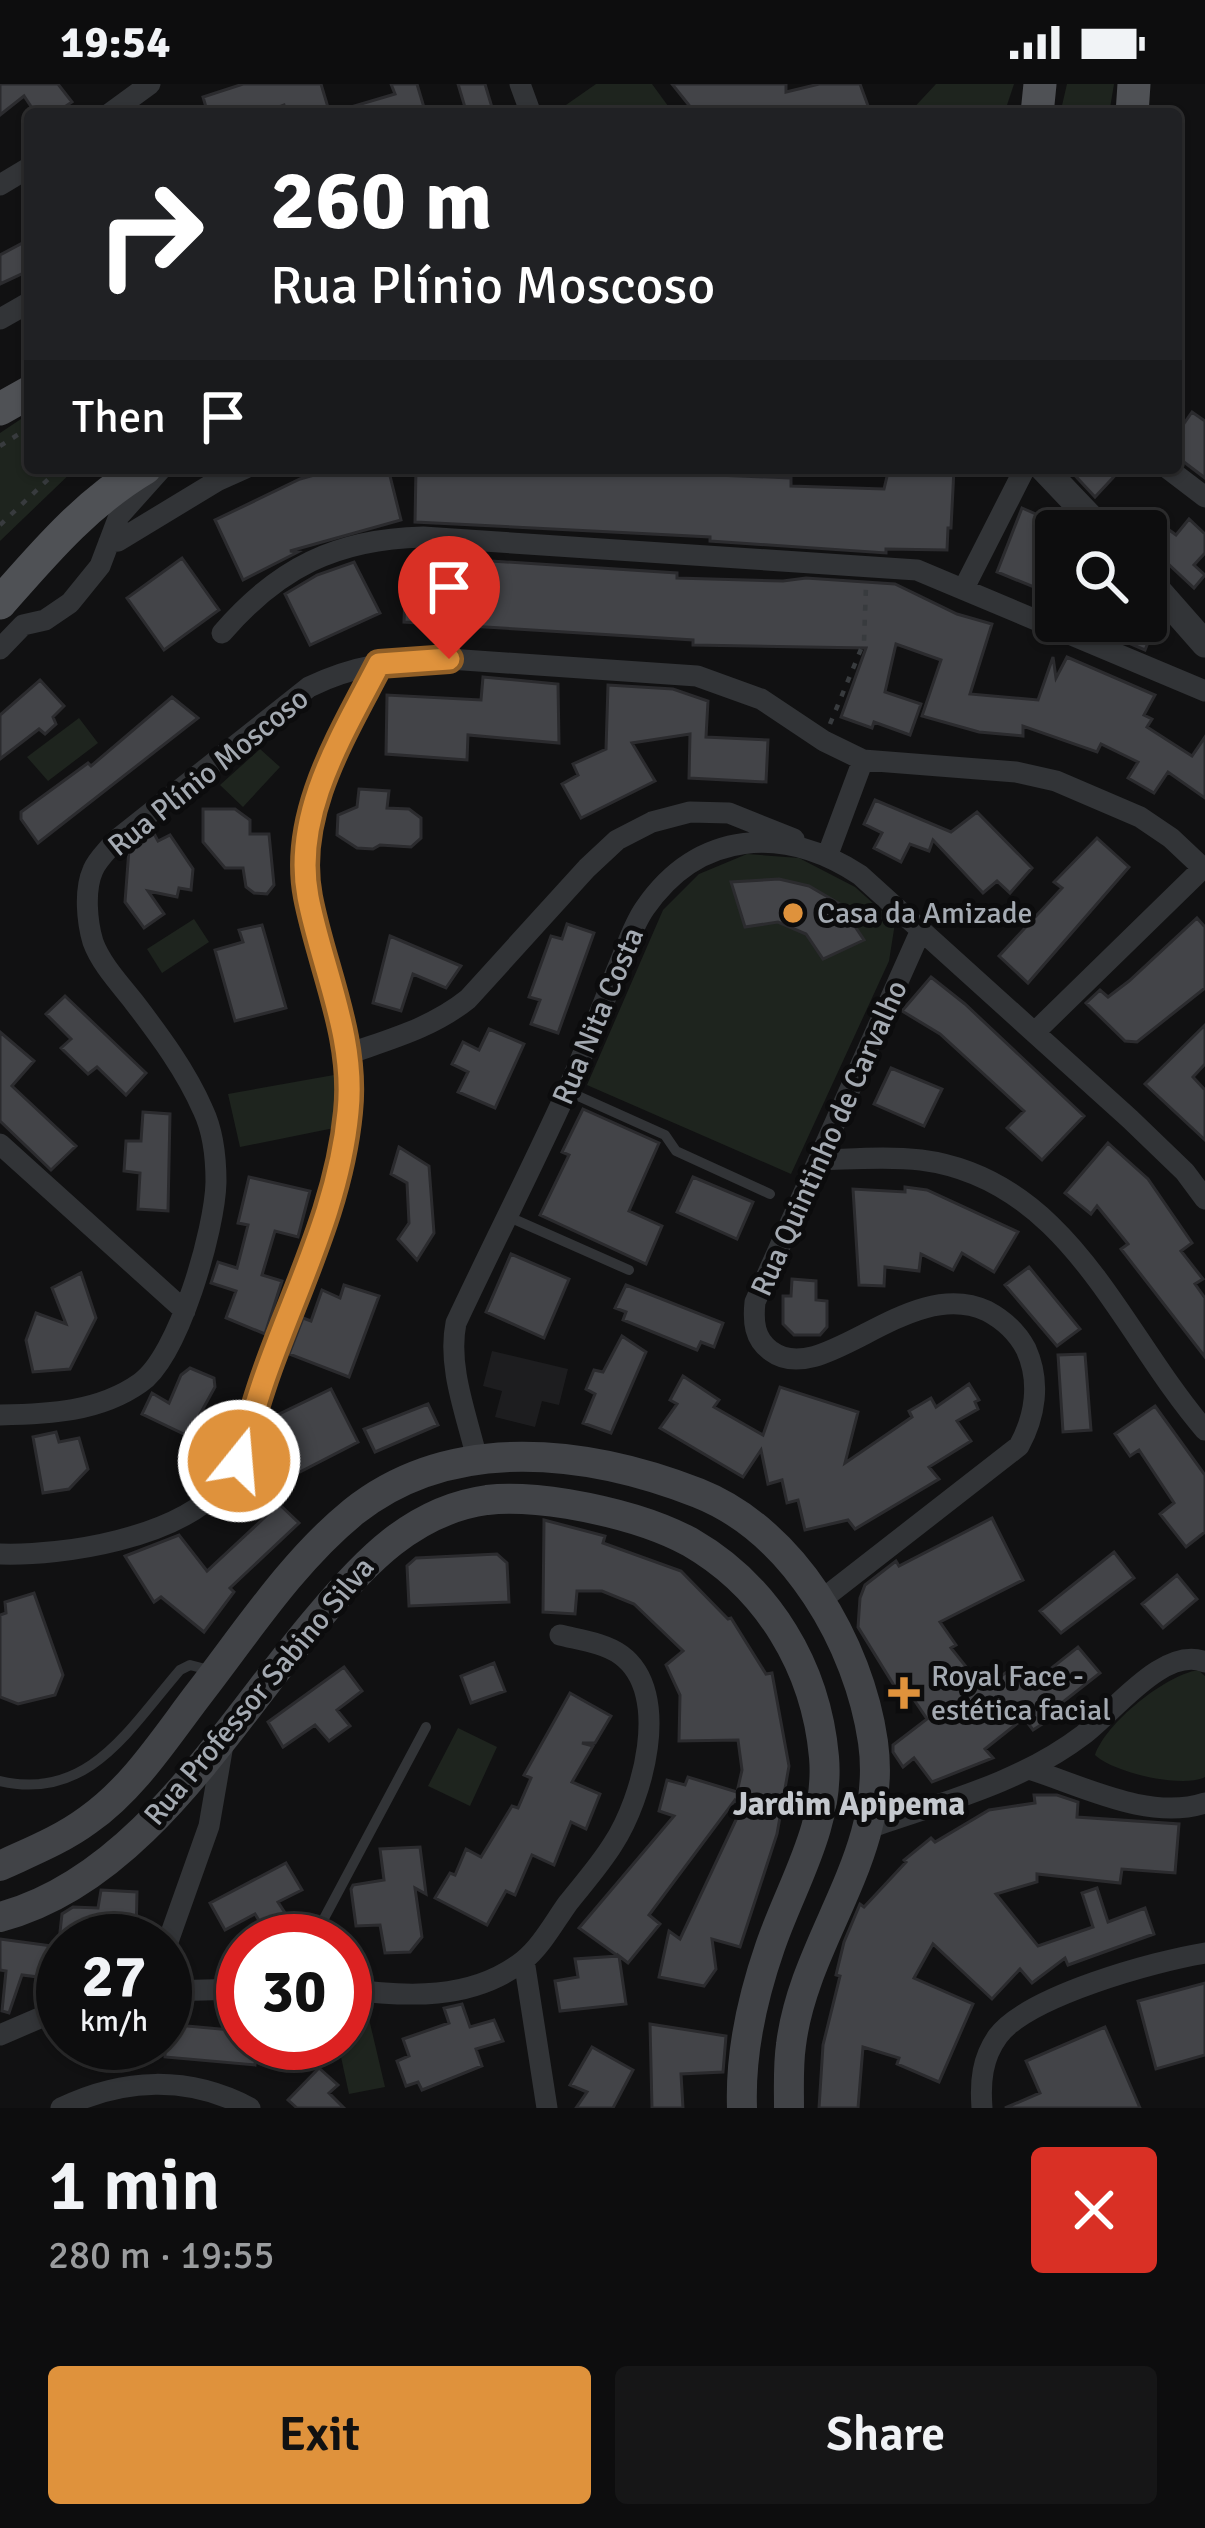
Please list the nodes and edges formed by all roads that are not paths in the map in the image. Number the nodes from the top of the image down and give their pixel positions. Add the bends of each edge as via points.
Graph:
1 (150, 84) edge
2 (118, 108) edge
3 (137, 474) edge
4 (157, 474) edge
5 (233, 474) edge
6 (1022, 474) edge
7 (1049, 474) edge
8 (1175, 474) edge
9 (1205, 496) edge
10 (1083, 510) edge
11 (109, 542) junction
12 (964, 588) junction
13 (1167, 601) edge
14 (0, 603) edge
15 (222, 633) dead end
16 (1205, 644) edge
17 (0, 649) edge
18 (379, 664) junction
19 (1205, 692) edge
20 (863, 760) junction
21 (829, 854) junction
22 (1204, 869) edge
23 (921, 930) junction
24 (1036, 1032) junction
25 (348, 1054) junction
26 (567, 1091) junction
27 (0, 1144) edge
28 (820, 1160) junction
29 (770, 1194) dead end
30 (1205, 1199) edge
31 (507, 1216) junction
32 (629, 1270) dead end
33 (184, 1311) junction
34 (0, 1415) edge
35 (1205, 1430) edge
36 (477, 1459) junction
37 (0, 1554) edge
38 (820, 1601) junction
39 (560, 1636) dead end
40 (1205, 1662) edge
41 (216, 1672) junction
42 (426, 1727) dead end
43 (224, 1732) junction
44 (1032, 1770) junction
45 (0, 1781) edge
46 (1205, 1803) edge
47 (869, 1828) junction
48 (0, 1866) edge
49 (177, 1914) edge
50 (326, 1914) edge
51 (0, 1917) edge
52 (1205, 1953) edge
53 (524, 1960) junction
54 (372, 1990) edge
55 (36, 2020) edge
56 (0, 2035) edge
57 (746, 2040) junction
58 (791, 2043) junction
59 (61, 2108) edge
60 (250, 2108) edge
61 (548, 2108) edge
62 (742, 2108) edge
63 (789, 2108) edge
64 (982, 2108) edge

1 - 2 street
3 - 14 main road via 52,542
4 - 11 street via 119,516
5 - 11 street
6 - 12 street
7 - 10 street
8 - 9 street
11 - 17 street via 70,602 23,625
12 - 15 street via 866,563 384,538 275,579
12 - 19 street
13 - 16 street
18 - 20 street, Rua Plínio Moscoso via 449,659 697,676 761,699
18 - 25 street via 320,784 305,856 307,894
18 - 33 street, Rua Plínio Moscoso via 309,687 115,841 93,870 94,947 186,1076 214,1152 212,1214
20 - 21 street
20 - 22 street, Rua Plínio Moscoso via 1056,781 1139,817
21 - 23 street, Rua Nita Costa
21 - 25 street via 729,812 652,822 616,840 448,1015
21 - 26 street, Rua Nita Costa via 780,841 738,842 670,879 643,910
22 - 24 street
23 - 24 street, Rua Nita Costa
23 - 28 street, Rua Quintinho de Carvalho
24 - 30 street, Rua Nita Costa
25 - 37 street via 349,1108 329,1210 239,1461 222,1487 199,1507 102,1544
26 - 29 lane
26 - 31 street, Rua Nita Costa
27 - 33 street
28 - 35 street via 924,1160 1001,1188 1033,1210 1083,1256
28 - 38 street, Rua Quintinho de Carvalho via 755,1302 766,1348 801,1360 919,1307 963,1304 1008,1323 1025,1348 1035,1396 1019,1446
31 - 32 lane
31 - 36 street, Rua Nita Costa via 452,1342
33 - 34 street, Rua Plínio Moscoso via 165,1358 143,1382 70,1411
36 - 38 main road, Rua Professor Sabino Silva via 549,1457 622,1468 716,1501 752,1526
36 - 41 main road, Rua Professor Sabino Silva via 393,1486 354,1512 282,1585
38 - 47 main road, Rua Professor Sabino Silva via 841,1636 873,1742
39 - 53 street via 621,1655 638,1673 649,1736 615,1842
40 - 44 street via 1180,1658 1162,1667
41 - 45 lane via 181,1670 108,1752 67,1780
41 - 48 main road, Rua Professor Sabino Silva via 91,1819
42 - 50 lane
43 - 49 street via 208,1826
43 - 51 main road, Rua Professor Sabino Silva via 114,1857 63,1892
43 - 57 main road, Rua Professor Sabino Silva via 361,1567 447,1511 487,1500 564,1504 644,1523 708,1553 738,1574 782,1629 810,1686 825,1760 815,1835 770,1945
44 - 46 street via 1139,1804
44 - 47 street
47 - 58 main road, Rua Professor Sabino Silva
52 - 64 street via 1058,1998 1000,2032 981,2076
53 - 54 street via 455,1992
53 - 61 street
55 - 56 street
57 - 58 main road
57 - 62 main road, Rua Professor Sabino Silva
58 - 63 main road, Rua Professor Sabino Silva
59 - 60 street via 143,2083 189,2085

